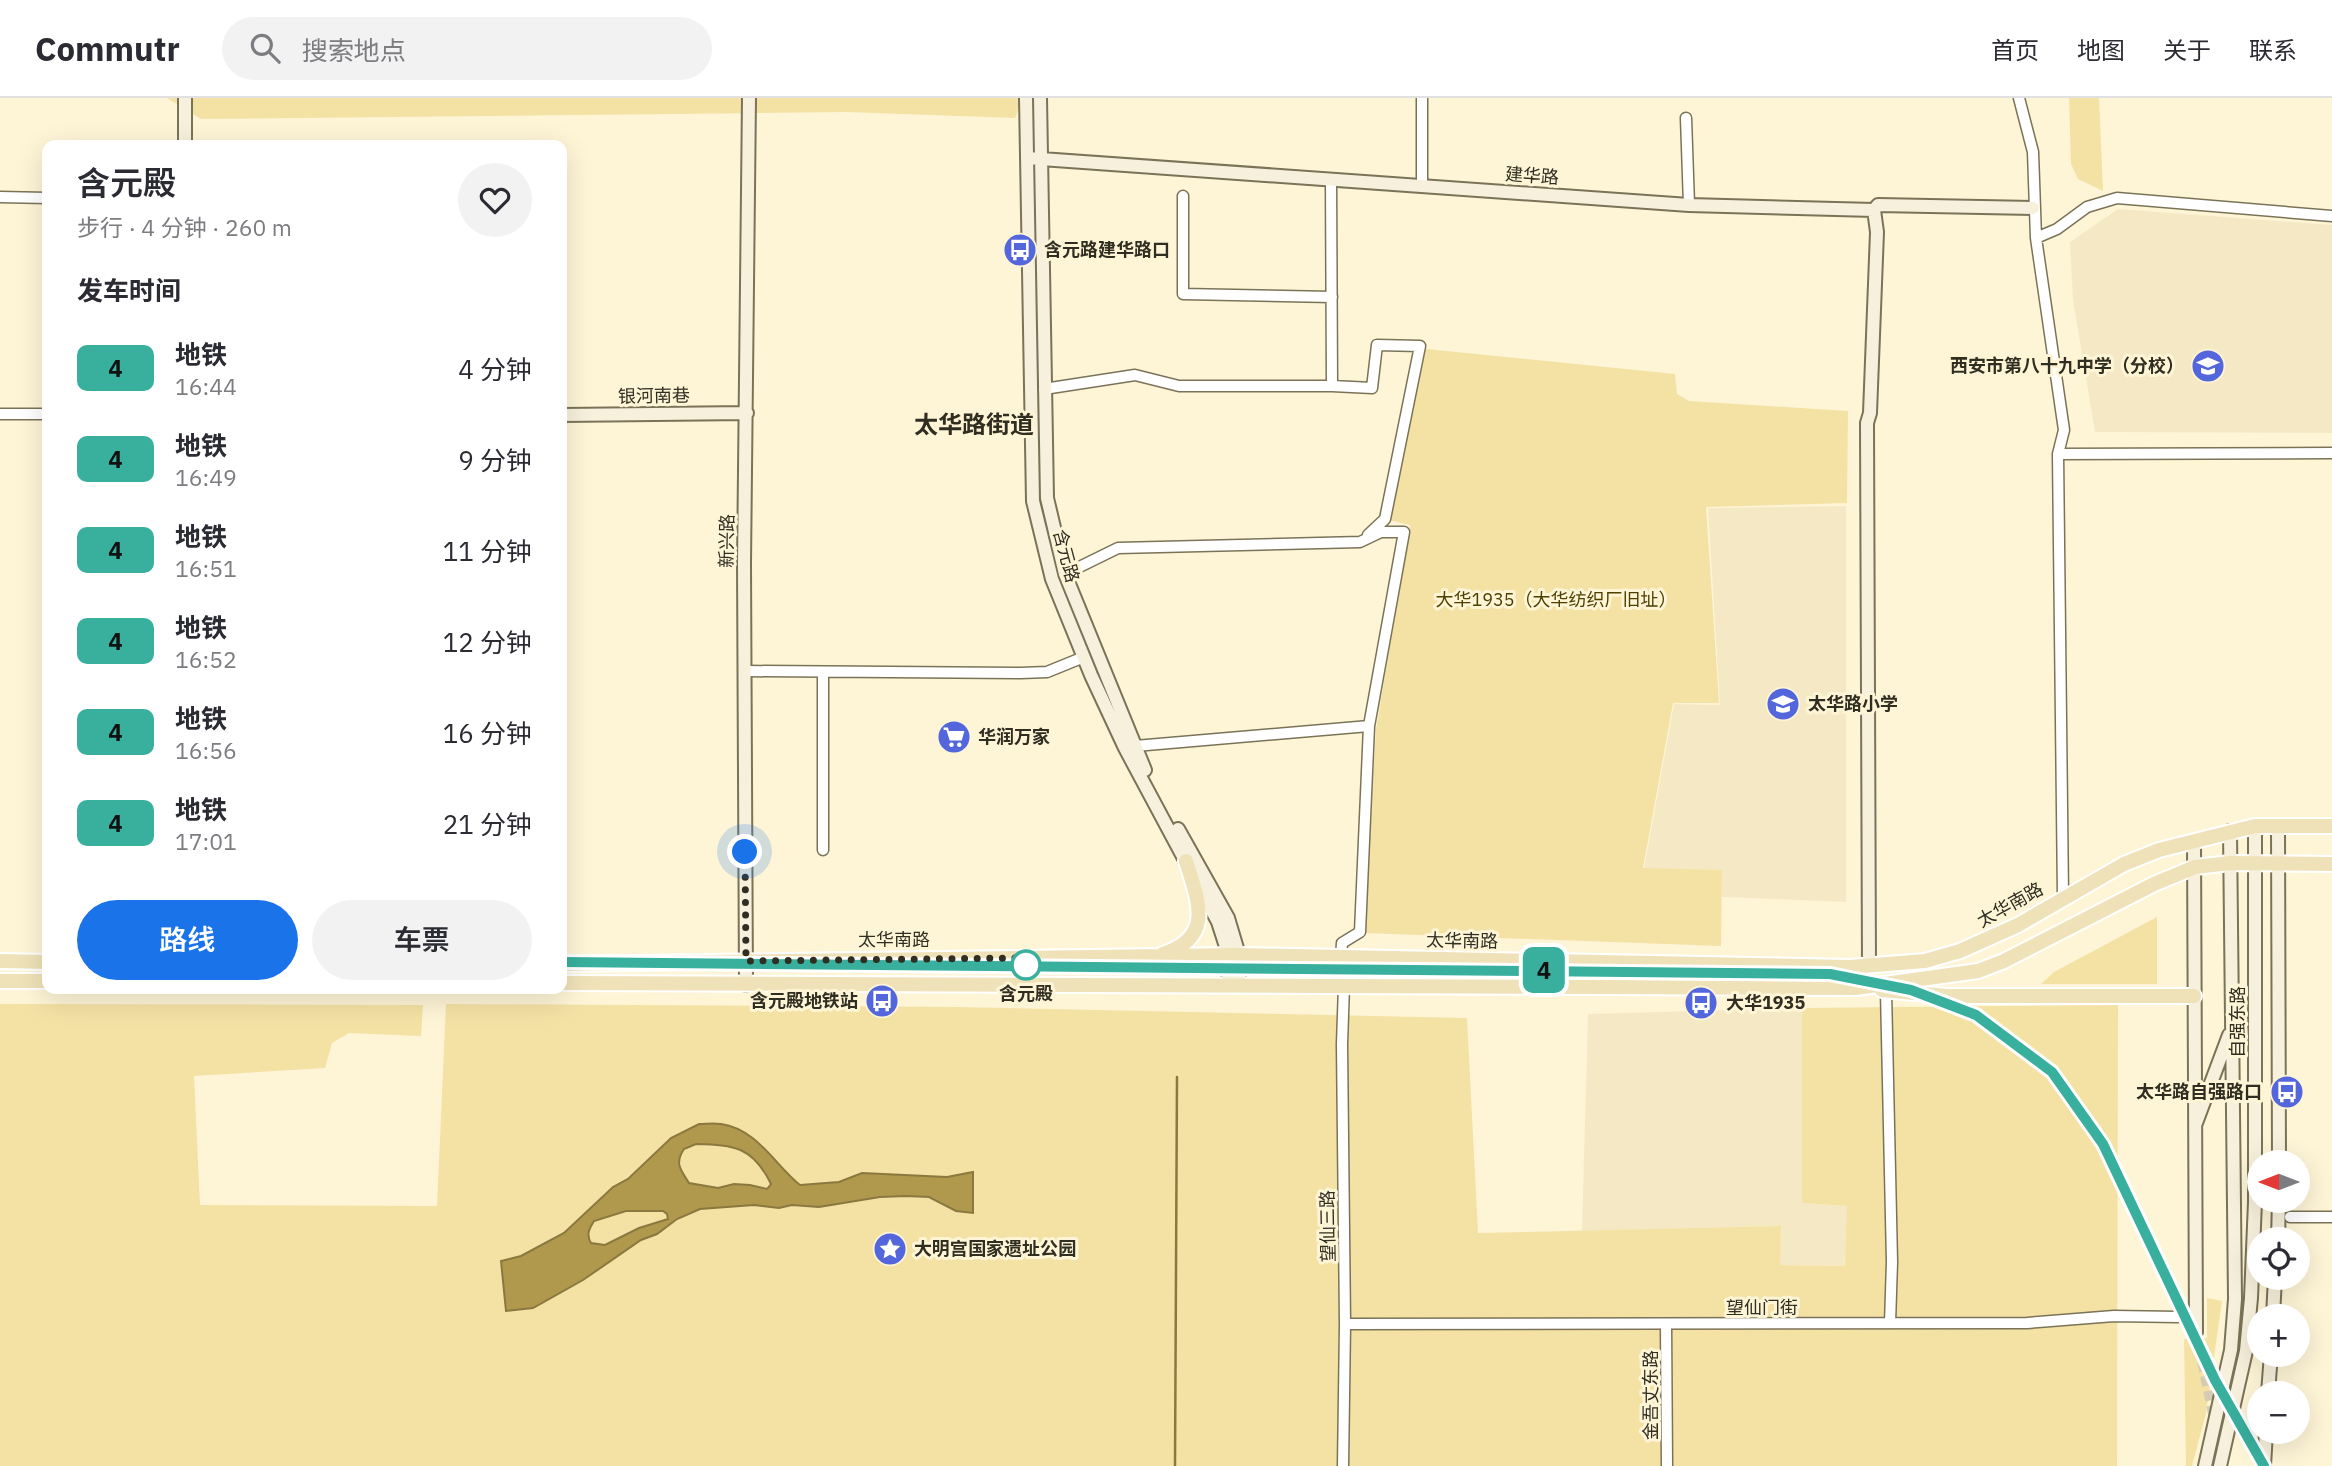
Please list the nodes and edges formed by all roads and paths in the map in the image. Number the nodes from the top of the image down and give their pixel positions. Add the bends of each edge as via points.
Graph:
1 (186, 98) edge
2 (749, 98) edge
3 (1026, 98) edge
4 (1040, 98) edge
5 (1422, 98) edge
6 (2020, 98) edge
7 (1686, 118) dead end
8 (185, 140) edge
9 (1027, 158) junction
10 (1041, 159) junction
11 (1331, 179) junction
12 (1422, 186) junction
13 (1183, 196) dead end
14 (0, 197) edge
15 (42, 198) edge
16 (1689, 205) junction
17 (2033, 208) junction
18 (1874, 210) junction
19 (2332, 216) edge
20 (2036, 238) junction
21 (1332, 297) junction
22 (1332, 386) junction
23 (1044, 389) junction
24 (747, 413) junction
25 (0, 414) edge
26 (42, 414) edge
27 (567, 415) edge
28 (2332, 453) edge
29 (2057, 454) junction
30 (1360, 542) junction
31 (1065, 574) junction
32 (1084, 657) junction
33 (745, 671) junction
34 (824, 673) junction
35 (1369, 726) junction
36 (1135, 746) junction
37 (2278, 825) junction
38 (2256, 826) junction
39 (2332, 826) edge
40 (2230, 831) junction
41 (2194, 841) junction
42 (823, 850) dead end
43 (1186, 861) junction
44 (2230, 863) junction
45 (2256, 863) junction
46 (2278, 863) junction
47 (2332, 864) edge
48 (2195, 867) junction
49 (2063, 897) junction
50 (1234, 956) junction
51 (1151, 957) junction
52 (1341, 958) junction
53 (0, 961) edge
54 (746, 961) junction
55 (42, 962) edge
56 (567, 964) edge
57 (1869, 966) junction
58 (0, 981) edge
59 (42, 981) edge
60 (567, 983) edge
61 (746, 985) junction
62 (1233, 985) junction
63 (1345, 986) junction
64 (1856, 988) junction
65 (1886, 991) junction
66 (2194, 996) junction
67 (2232, 1028) junction
68 (2194, 1129) junction
69 (2279, 1150) edge
70 (2290, 1217) dead end
71 (2332, 1217) edge
72 (2178, 1317) dead end
73 (1890, 1323) junction
74 (1345, 1324) junction
75 (1666, 1324) junction
76 (2196, 1332) tunnel mouth
77 (2265, 1444) edge
78 (1343, 1466) edge
79 (1667, 1466) edge
80 (2205, 1466) edge
81 (2220, 1466) edge
82 (2264, 1466) edge

1 - 8 street
2 - 24 street, 新兴路
3 - 9 street, 含元路
4 - 10 street, 含元路
5 - 12 street
6 - 17 street via 2034,152
7 - 16 street
9 - 10 street, 建华路
9 - 32 street, 含元路 via 1033,501 1052,579
10 - 11 street, 建华路
10 - 23 street, 含元路
11 - 12 street, 建华路
11 - 21 street
12 - 16 street, 建华路
13 - 21 street via 1183,294
14 - 15 street
16 - 18 street, 建华路
17 - 18 street, 建华路 via 1878,205
17 - 20 street
18 - 57 street via 1877,232 1867,423
19 - 20 street via 2117,198 2087,207
20 - 29 street via 2064,430
21 - 22 street
22 - 23 street via 1179,386 1135,375
22 - 30 street via 1372,388 1377,345 1420,346 1385,519
23 - 31 street, 含元路 via 1047,498
24 - 27 street, 银河南巷
24 - 33 street, 新兴路
25 - 26 street
28 - 29 street
29 - 49 street
30 - 31 street via 1118,548
30 - 35 street via 1381,532 1404,532
31 - 36 street, 含元路
32 - 34 street via 1047,672
32 - 43 street, 含元路 via 1125,748
33 - 34 street
33 - 54 street, 新兴路
34 - 42 street
35 - 36 street
35 - 52 street via 1360,932 1342,943
36 - 50 street, 含元路 via 1227,918
37 - 38 main road, 太华南路
37 - 39 main road, 太华南路
37 - 46 street
38 - 40 main road, 太华南路
38 - 45 street, 自强东路
40 - 41 main road, 太华南路
40 - 44 street, 自强东路
41 - 48 street
41 - 49 main road, 太华南路 via 2124,864
43 - 50 street, 含元路
43 - 51 main road via 1197,900 1198,924 1183,946
44 - 45 main road
44 - 48 main road
44 - 67 street, 自强东路
45 - 46 main road
45 - 81 street, 自强东路 via 2251,1298 2246,1351
46 - 47 main road
46 - 69 street
48 - 64 main road via 1987,968
48 - 66 street
49 - 57 main road, 太华南路 via 2018,925 1960,951 1924,961
50 - 51 main road, 太华南路
50 - 52 main road, 太华南路
50 - 62 street, 含元路
51 - 54 main road, 太华南路
52 - 57 main road, 太华南路
53 - 55 main road
54 - 56 main road, 太华南路
54 - 61 street, 新兴路
58 - 59 main road
60 - 61 main road
61 - 62 main road
62 - 63 main road
63 - 64 main road
63 - 74 street, 望仙三路
64 - 65 main road
65 - 66 main road via 1947,996
65 - 73 street
66 - 68 street
67 - 68 street
67 - 80 street, 自强东路 via 2235,1299 2231,1350
68 - 76 street
70 - 71 street
72 - 73 street, 望仙门街
73 - 75 street, 望仙门街
74 - 75 street, 望仙门街
74 - 78 street, 望仙三路
75 - 79 street, 金吾丈东路
77 - 82 street

